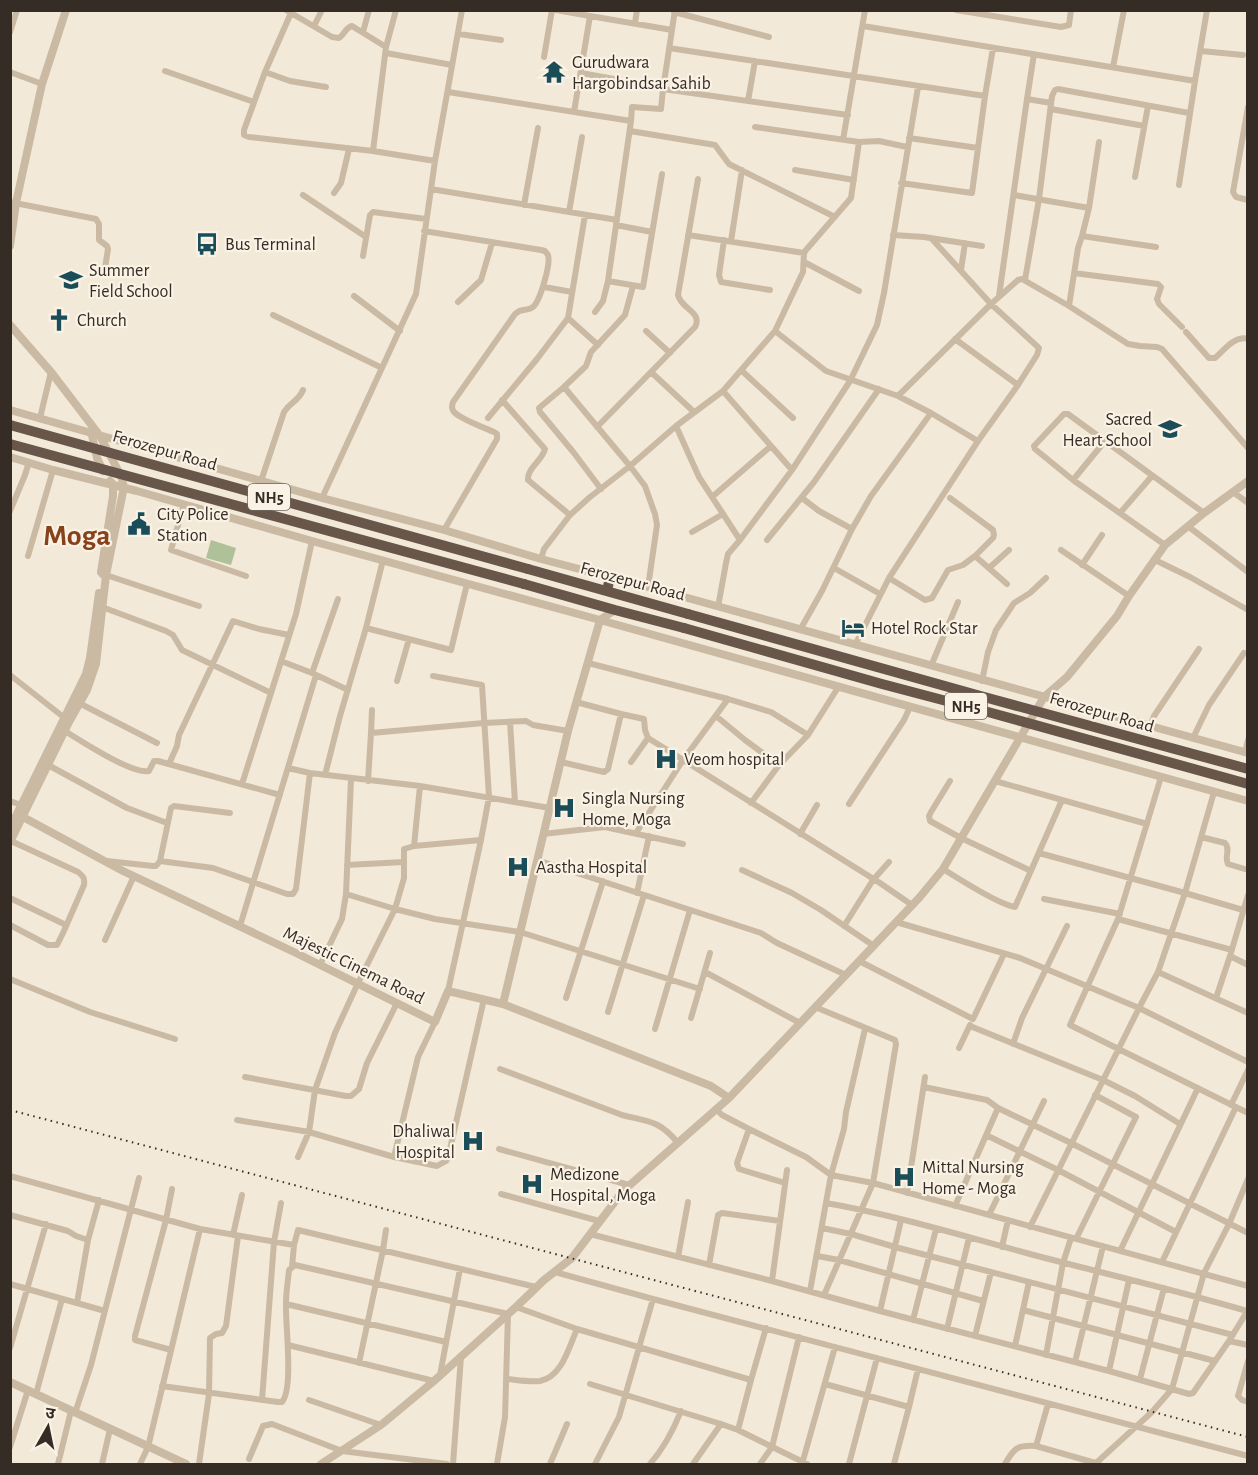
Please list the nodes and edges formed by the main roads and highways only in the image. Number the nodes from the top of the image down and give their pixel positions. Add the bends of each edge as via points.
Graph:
1 (10, 424) edge
2 (10, 444) edge
3 (610, 577) road end
4 (607, 591) junction
5 (1248, 769) edge
6 (1248, 784) edge

1 - 4 highway, Ferozepur Road / NH5, bridge
2 - 6 highway, Ferozepur Road / NH5, bridge
3 - 4 highway
4 - 5 highway, Ferozepur Road / NH5, bridge

